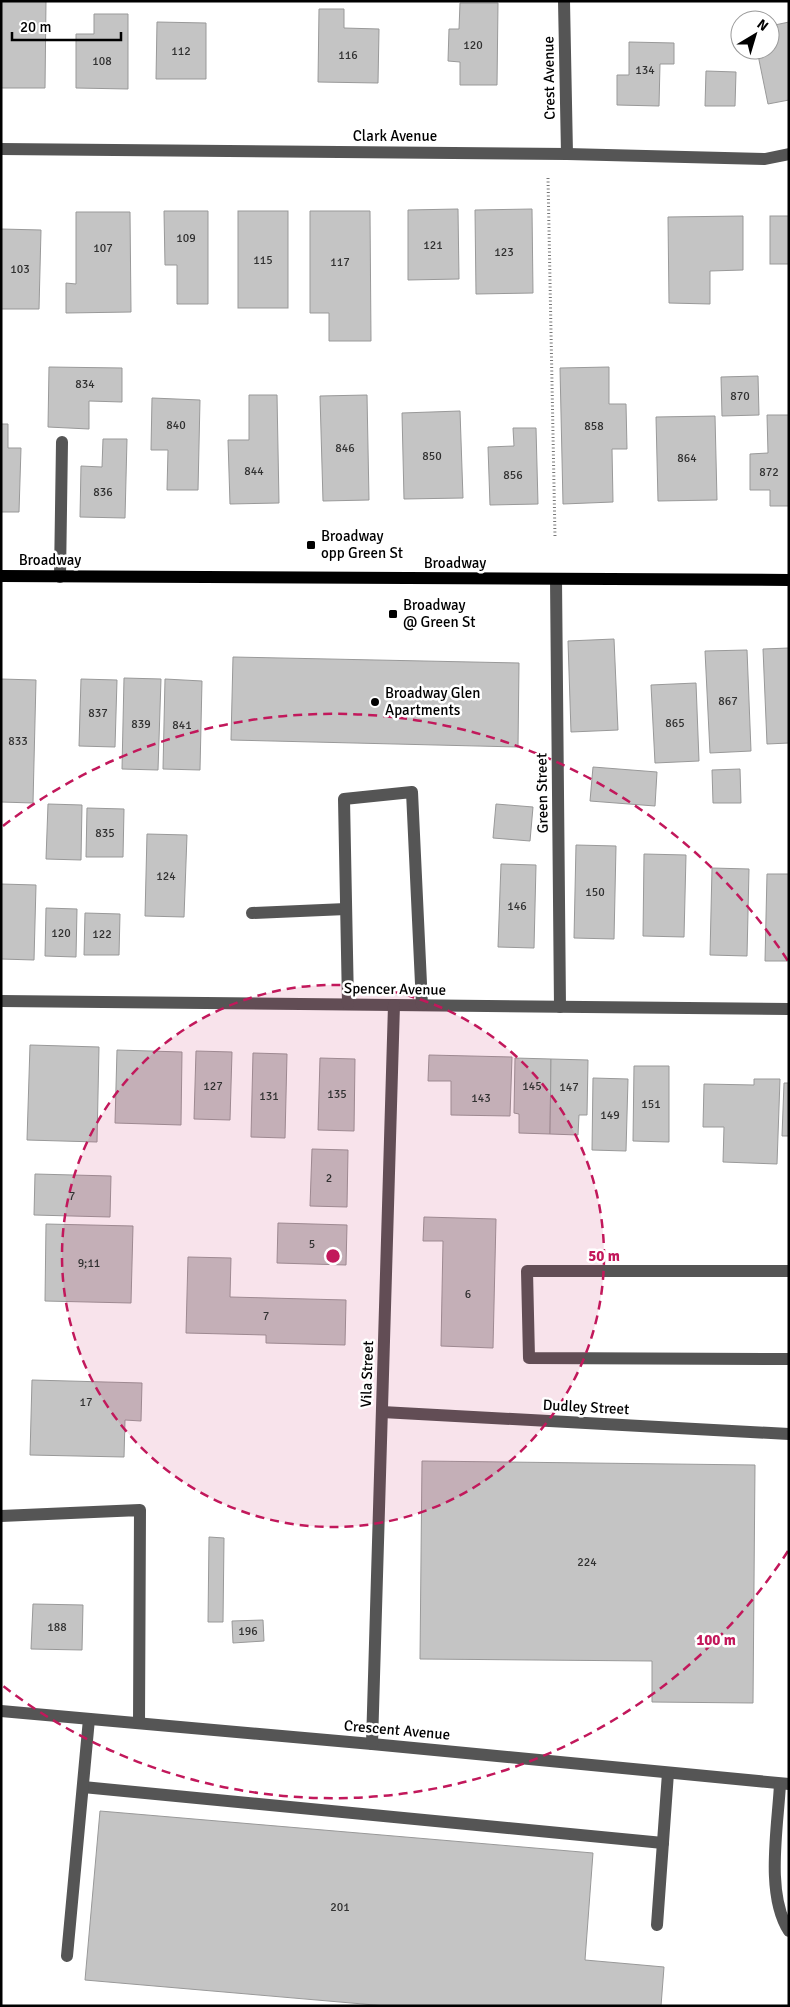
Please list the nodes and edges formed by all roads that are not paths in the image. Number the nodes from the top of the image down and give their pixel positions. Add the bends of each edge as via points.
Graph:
1 (564, 1) edge
2 (1, 149) edge
3 (567, 154) junction
4 (789, 154) edge
5 (62, 442) dead end
6 (1, 576) edge
7 (60, 577) junction
8 (556, 579) junction
9 (789, 580) edge
10 (346, 909) junction
11 (252, 913) dead end
12 (1, 1001) edge
13 (348, 1004) junction
14 (394, 1005) junction
15 (422, 1005) junction
16 (560, 1006) junction
17 (789, 1009) edge
18 (789, 1271) edge
19 (789, 1360) edge
20 (382, 1412) junction
21 (789, 1434) edge
22 (1, 1516) edge
23 (1, 1711) edge
24 (90, 1719) junction
25 (139, 1723) junction
26 (372, 1744) junction
27 (668, 1773) junction
28 (784, 1784) edge
29 (83, 1787) junction
30 (663, 1843) junction
31 (657, 1924) dead end
32 (789, 1931) edge
33 (67, 1956) dead end

1 - 3 street, Crest Avenue
2 - 3 street, Clark Avenue
3 - 4 street, Clark Avenue via 765,159
5 - 7 street
6 - 7 main road, Broadway
7 - 8 main road, Broadway
8 - 9 main road, Broadway
8 - 16 street, Green Street
10 - 11 street
10 - 13 street
10 - 15 street via 344,799 412,792
12 - 13 street, Spencer Avenue
13 - 14 street, Spencer Avenue
14 - 15 street, Spencer Avenue
14 - 20 street, Vila Street
15 - 16 street, Spencer Avenue
16 - 17 street, Spencer Avenue
18 - 19 street via 527,1271 529,1358
20 - 21 street, Dudley Street
20 - 26 street, Vila Street
22 - 25 street via 140,1510
23 - 24 street, Crescent Avenue
24 - 25 street, Crescent Avenue
24 - 29 street
25 - 26 street, Crescent Avenue
26 - 27 street, Crescent Avenue
27 - 28 street, Crescent Avenue
27 - 30 street
28 - 32 street via 776,1893 782,1921
29 - 30 street
29 - 33 street
30 - 31 street

